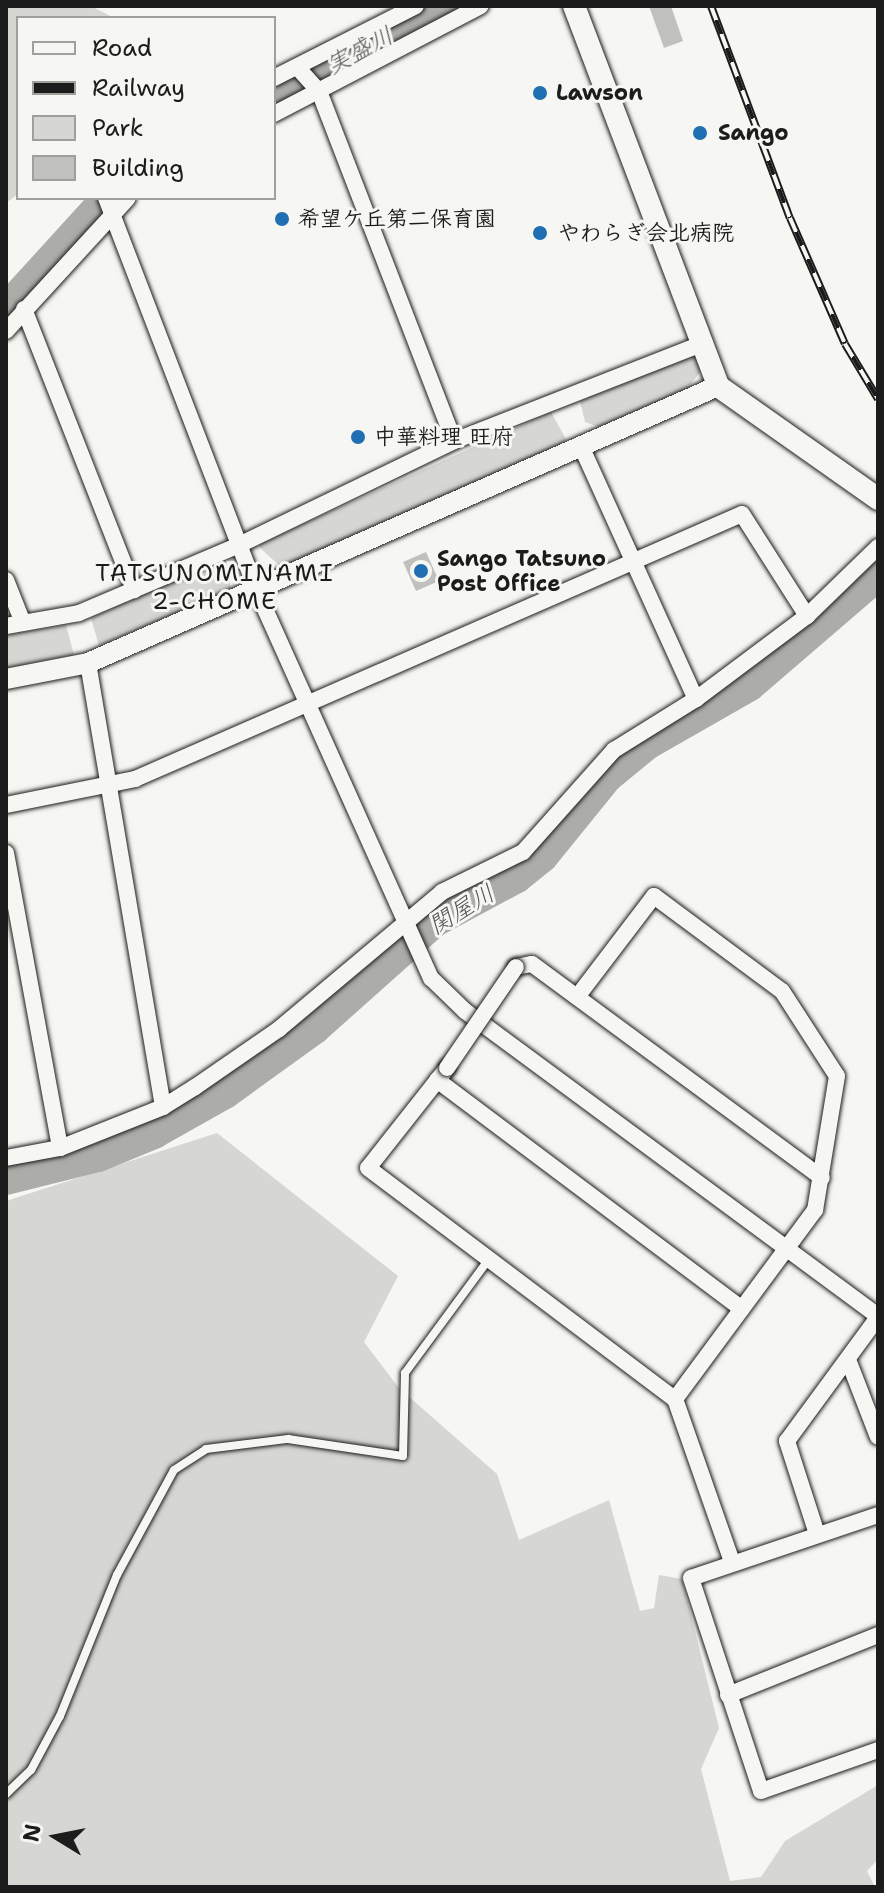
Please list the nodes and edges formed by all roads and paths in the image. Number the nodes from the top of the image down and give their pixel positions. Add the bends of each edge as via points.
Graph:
1 (416, 6) edge
2 (481, 6) edge
3 (574, 6) edge
4 (298, 68) junction
5 (276, 77) edge
6 (315, 88) junction
7 (276, 113) edge
8 (109, 205) edge
9 (24, 309) junction
10 (6, 331) edge
11 (702, 344) junction
12 (718, 386) junction
13 (454, 441) junction
14 (581, 446) junction
15 (878, 499) edge
16 (239, 545) junction
17 (878, 547) edge
18 (634, 558) junction
19 (6, 580) edge
20 (256, 589) junction
21 (134, 590) junction
22 (807, 616) junction
23 (14, 625) edge
24 (88, 663) junction
25 (6, 679) edge
26 (696, 699) junction
27 (307, 703) junction
28 (108, 785) junction
29 (6, 805) edge
30 (6, 853) edge
31 (406, 929) junction
32 (577, 997) junction
33 (442, 1074) junction
34 (163, 1107) junction
35 (60, 1148) junction
36 (6, 1158) edge
37 (822, 1178) junction
38 (788, 1246) junction
39 (489, 1259) junction
40 (742, 1309) junction
41 (878, 1317) edge
42 (849, 1362) junction
43 (675, 1399) junction
44 (878, 1437) edge
45 (878, 1515) edge
46 (817, 1534) junction
47 (732, 1562) junction
48 (878, 1635) edge
49 (728, 1695) junction
50 (878, 1750) edge
51 (6, 1794) edge

1 - 4 street
2 - 6 street
3 - 11 main road
4 - 5 street
4 - 6 street
6 - 7 street
6 - 13 street
8 - 9 street
8 - 16 street
9 - 10 street
9 - 21 street
11 - 12 main road
11 - 13 street
12 - 14 street
12 - 15 main road
13 - 16 street
14 - 18 street
14 - 20 street
16 - 20 street
16 - 21 street
17 - 22 street
18 - 22 street via 742,514
18 - 26 street
18 - 27 street
19 - 23 street
20 - 24 street
20 - 27 street
21 - 23 street via 79,613
22 - 26 street
24 - 25 street
24 - 28 street
26 - 31 street via 614,750 523,852 442,892
27 - 28 street via 135,779
27 - 31 street
28 - 29 street
28 - 34 street
30 - 35 street
31 - 34 street via 279,1029
31 - 38 street via 431,978 465,1011
32 - 33 street, bridge via 532,964 516,967
32 - 37 street
32 - 37 street via 654,896 667,905 782,991 825,1054 837,1076
33 - 39 street via 368,1168
33 - 40 street
34 - 35 street
35 - 36 street
37 - 38 street via 815,1210
38 - 40 street
38 - 41 street
39 - 43 street
39 - 51 lane via 405,1373 403,1456 288,1439 206,1449 174,1470 117,1575 53,1729 31,1770
40 - 43 street
41 - 42 street
42 - 44 street
42 - 46 street via 787,1441
43 - 47 street
45 - 46 street
46 - 47 street
47 - 49 street via 691,1578
48 - 49 street
49 - 50 street via 761,1791

